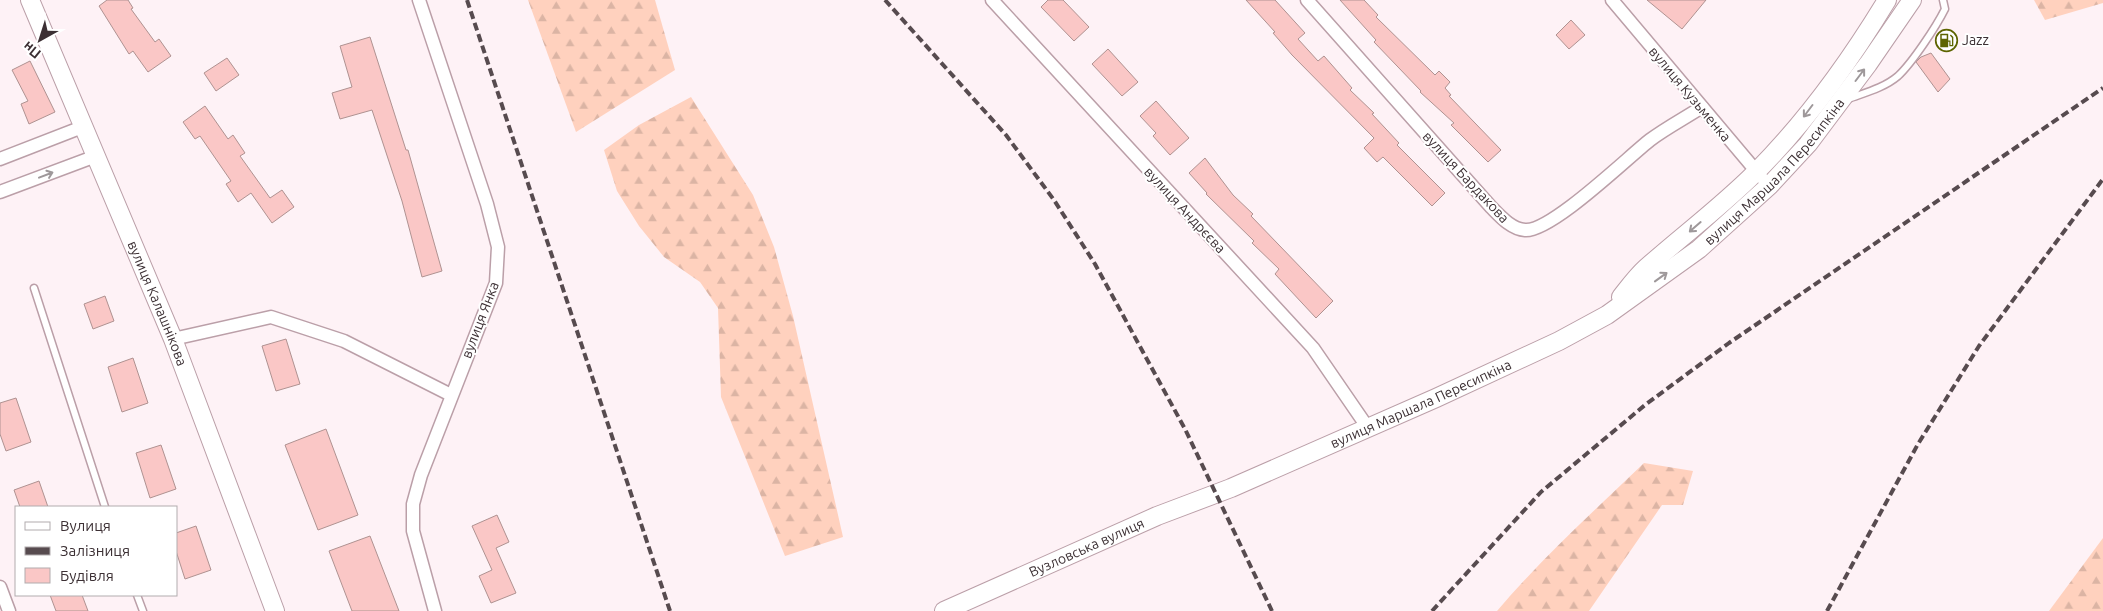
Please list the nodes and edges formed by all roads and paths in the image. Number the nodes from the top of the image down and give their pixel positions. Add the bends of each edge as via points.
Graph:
1 (30, 0) edge
2 (419, 0) edge
3 (992, 0) edge
4 (1307, 0) edge
5 (1612, 0) edge
6 (1887, 0) edge
7 (1912, 0) edge
8 (1943, 0) edge
9 (1840, 102) junction
10 (1702, 107) junction
11 (85, 126) junction
12 (96, 156) junction
13 (0, 159) edge
14 (1756, 172) junction
15 (1770, 186) junction
16 (0, 192) edge
17 (34, 288) dead end
18 (1607, 315) junction
19 (174, 339) junction
20 (451, 395) junction
21 (1368, 428) junction
22 (1232, 488) joint
23 (105, 506) edge
24 (0, 587) edge
25 (137, 596) edge
26 (9, 611) edge
27 (143, 611) edge
28 (275, 611) edge
29 (435, 611) edge
30 (944, 611) edge

1 - 11 main road, вулиця Калашнікова
2 - 20 street, вулиця Янка via 487,204 498,247 496,283
3 - 21 street, вулиця Андрєєва via 1313,348
4 - 10 street, вулиця Бардакова via 1491,207 1510,225 1525,230 1542,226 1563,212 1652,139
5 - 10 street, вулиця Кузьменка
6 -> 14 main road, вулиця Маршала Пересипкіна via 1835,77
9 -> 7 main road, вулиця Маршала Пересипкіна
8 - 9 lane via 1946,10 1937,26 1898,76
9 - 15 main road, вулиця Маршала Пересипкіна
10 - 14 street, вулиця Кузьменка
11 - 12 main road, вулиця Калашнікова
11 - 13 street
16 -> 12 street
12 - 19 main road, вулиця Калашнікова
14 - 15 street, вулиця Кузьменка
14 -> 18 main road, вулиця Маршала Пересипкіна via 1644,269
18 -> 15 main road, вулиця Маршала Пересипкіна via 1699,249
17 - 23 lane
18 - 21 main road, вулиця Маршала Пересипкіна via 1550,346
19 - 20 street via 271,317 344,341
19 - 28 main road, вулиця Калашнікова
20 - 29 street, вулиця Янка via 413,504 413,531
21 - 22 main road, вулиця Маршала Пересипкіна
22 - 30 main road, Вузловська вулиця via 1157,516
24 - 26 street
25 - 27 lane

